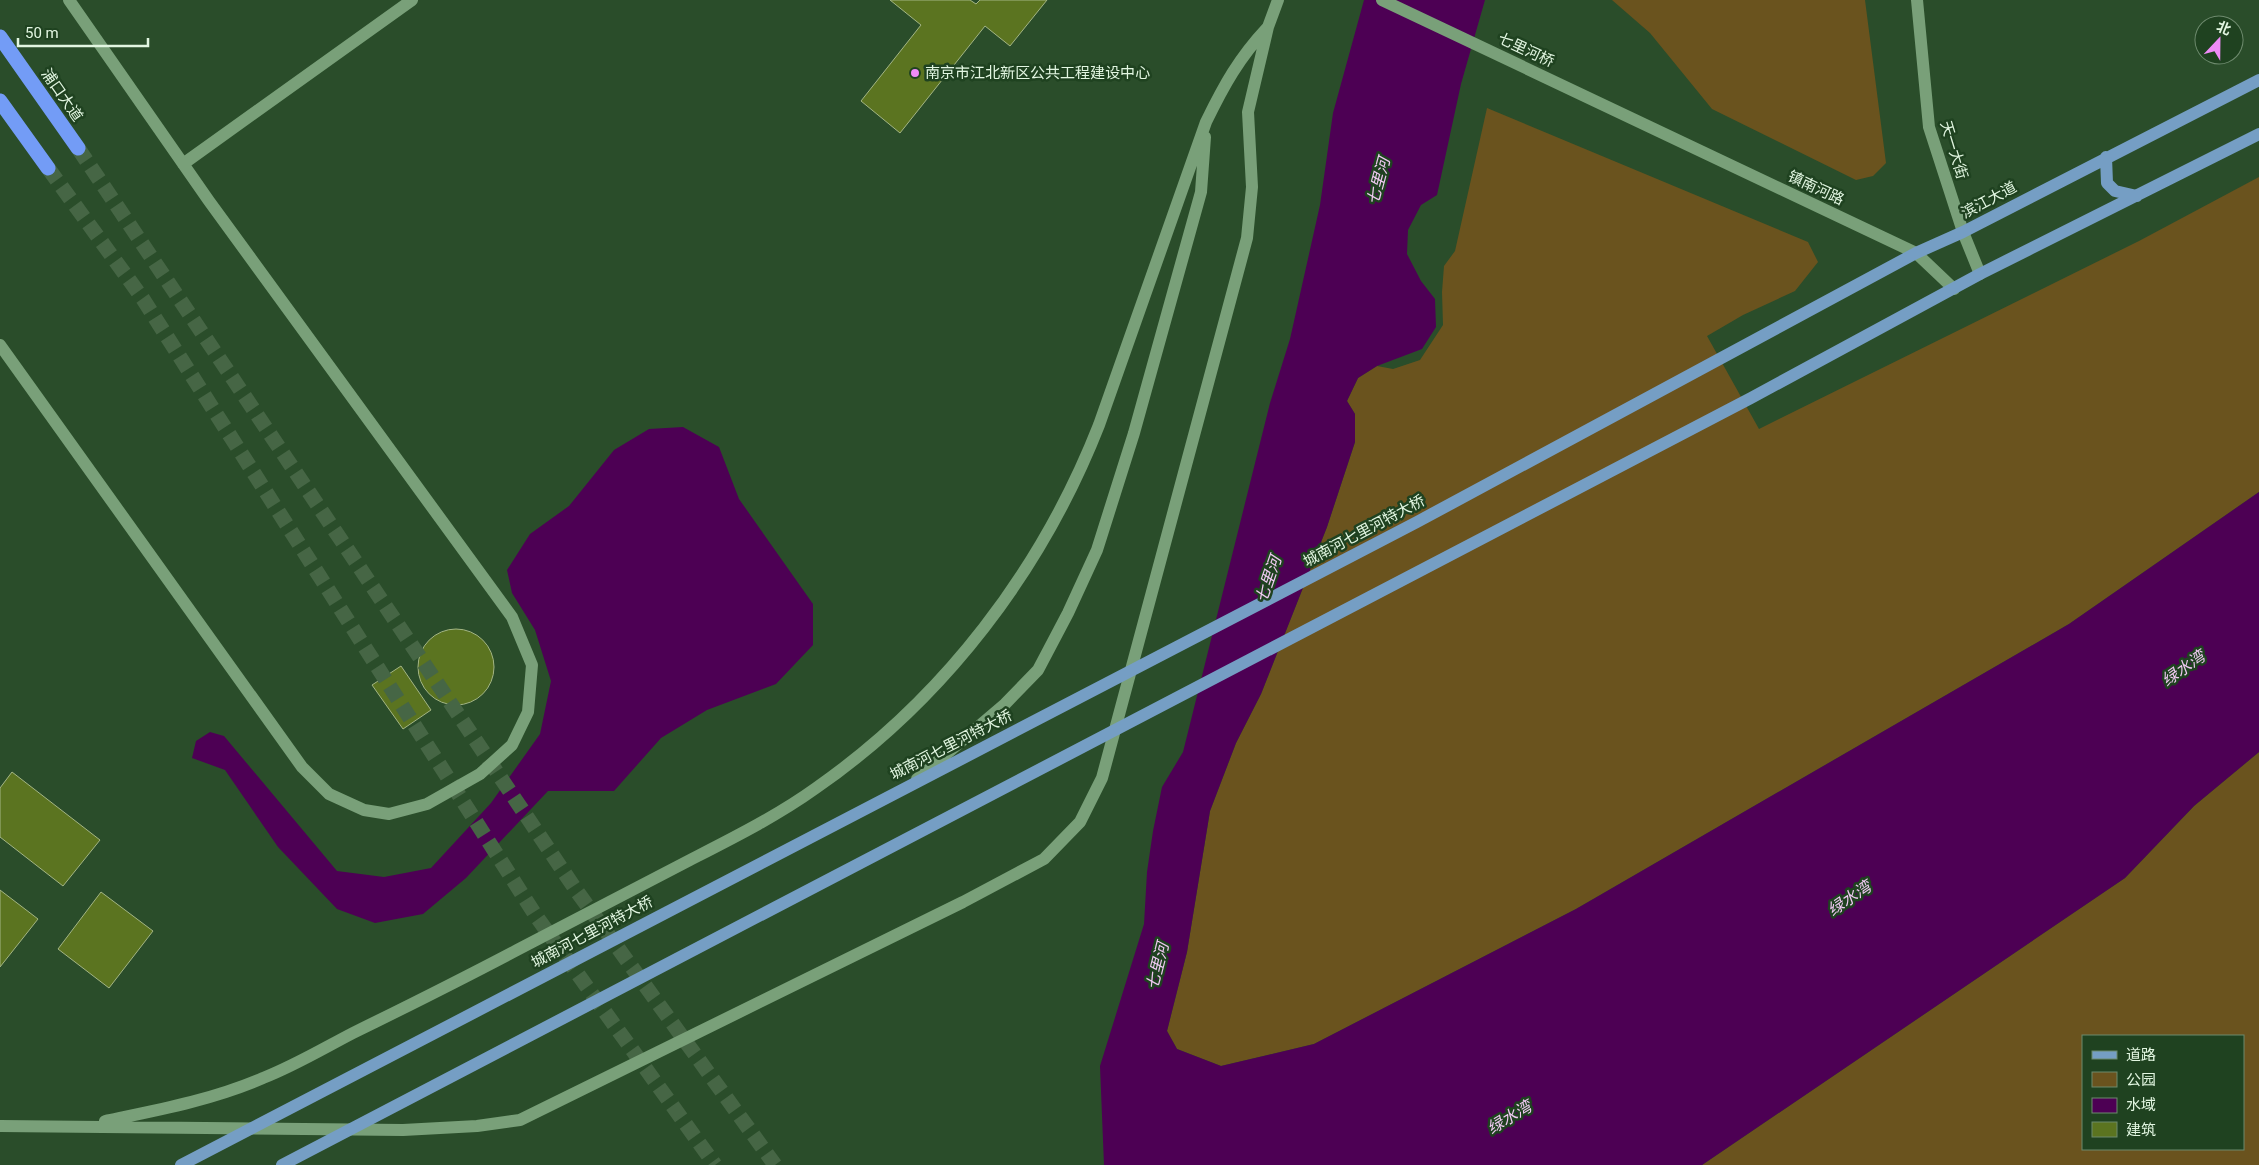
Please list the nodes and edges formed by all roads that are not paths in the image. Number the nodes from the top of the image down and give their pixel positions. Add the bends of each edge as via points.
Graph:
1 (69, 0) edge
2 (412, 0) edge
3 (1278, 0) edge
4 (1382, 0) edge
5 (1918, 0) edge
6 (1268, 27) junction
7 (0, 37) edge
8 (2259, 80) edge
9 (0, 101) edge
10 (1206, 122) junction
11 (1656, 130) joint
12 (2259, 134) edge
13 (78, 148) tunnel mouth
14 (2106, 157) junction
15 (183, 164) junction
16 (48, 168) tunnel mouth
17 (2137, 196) junction
18 (1963, 232) junction
19 (1916, 253) junction
20 (1980, 274) junction
21 (1954, 289) junction
22 (0, 345) edge
23 (1735, 351) joint
24 (911, 784) junction
25 (0, 1126) edge
26 (83, 1126) junction
27 (181, 1165) edge
28 (282, 1165) edge

1 - 15 street
2 - 15 street
3 - 6 street
4 - 11 street, 七里河桥
5 - 18 street, 天一大街 via 1929,127
6 - 10 street via 1245,52
6 - 26 street via 1248,112 1252,187 1247,238 1162,559 1102,778 1080,822 1044,859 520,1120 403,1130
7 - 13 highway, 浦口大道
8 - 14 main road, 滨江大道
9 - 16 highway
10 - 24 street via 1201,192 1134,433 1097,550 1038,670 1006,704
10 - 26 street via 1080,473 1019,581 986,625 937,683 881,738 816,789 755,826 264,1078 209,1098
11 - 19 street, 镇南河路
12 - 17 main road
14 - 17 main road via 2107,183 2116,191
14 - 18 main road, 滨江大道
15 - 22 street via 512,617 532,665 528,712 512,745 480,774 427,804 389,814 364,810 329,794 302,768
17 - 20 main road
18 - 19 main road, 滨江大道
18 - 20 street, 天一大街
19 - 21 street, 镇南河路
19 - 23 main road, 滨江大道
20 - 21 main road
21 - 28 main road
23 - 24 main road, 城南河七里河特大桥 via 1417,522
24 - 27 main road, 城南河七里河特大桥
25 - 26 street

